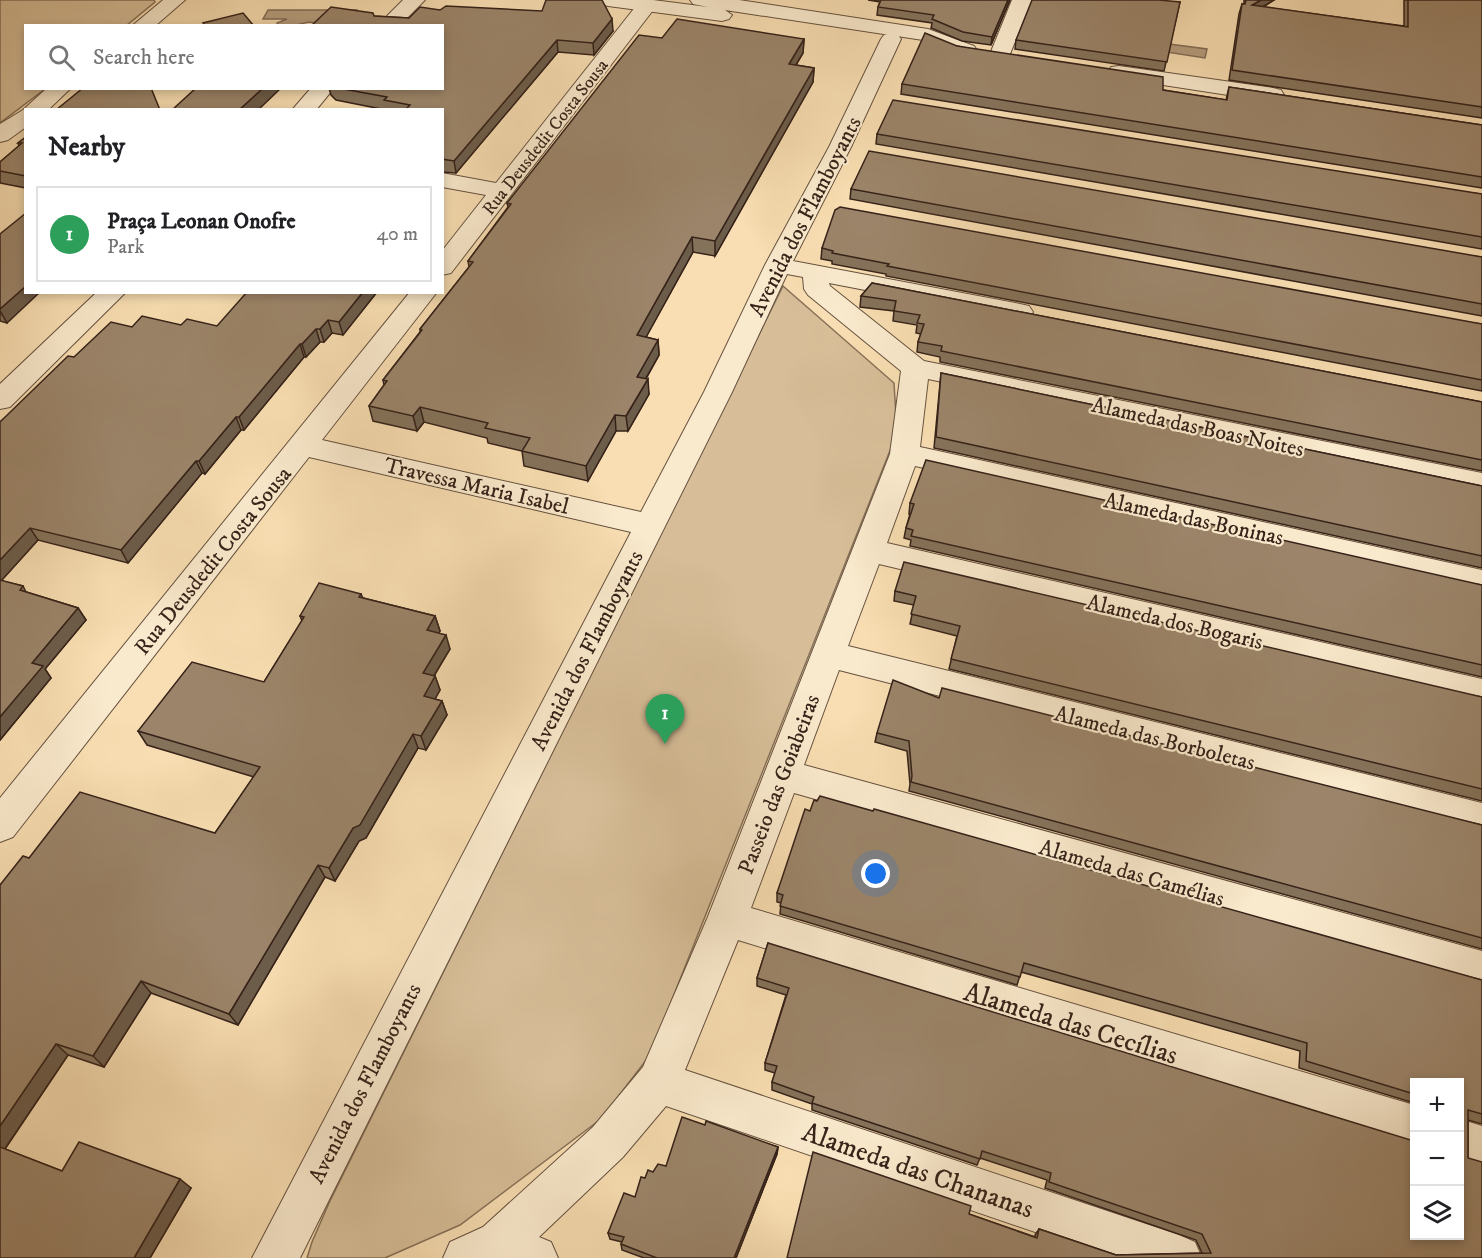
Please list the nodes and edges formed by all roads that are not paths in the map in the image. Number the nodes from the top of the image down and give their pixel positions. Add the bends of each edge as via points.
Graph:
1 (175, 0) edge
2 (415, 0) edge
3 (608, 0) edge
4 (700, 0) edge
5 (1022, 0) edge
6 (646, 4) junction
7 (145, 24) edge
8 (389, 24) edge
9 (891, 39) junction
10 (956, 48) junction
11 (1000, 54) junction
12 (1024, 58) edge
13 (1094, 68) edge
14 (59, 90) edge
15 (322, 90) edge
16 (1295, 98) edge
17 (36, 108) edge
18 (305, 108) edge
19 (24, 117) edge
20 (0, 135) edge
21 (444, 180) edge
22 (503, 191) junction
23 (444, 265) edge
24 (778, 265) junction
25 (815, 272) junction
26 (111, 294) edge
27 (421, 294) edge
28 (1046, 317) edge
29 (915, 368) junction
30 (12, 375) edge
31 (0, 400) edge
32 (303, 446) junction
33 (905, 454) junction
34 (1482, 484) edge
35 (650, 525) junction
36 (868, 550) junction
37 (1482, 582) edge
38 (828, 654) junction
39 (1482, 693) edge
40 (781, 774) junction
41 (1482, 819) edge
42 (0, 826) edge
43 (727, 920) junction
44 (1482, 970) edge
45 (658, 1082) junction
46 (1410, 1126) edge
47 (1464, 1142) edge
48 (1482, 1148) edge
49 (500, 1253) edge
50 (275, 1258) edge
51 (1179, 1258) edge

1 - 7 street
2 - 8 street
3 - 6 street
4 - 10 street via 928,34
5 - 11 street
6 - 9 street
6 - 22 street, Rua Deusdedit Costa Sousa
9 - 10 street
9 - 24 street, Avenida dos Flamboyants via 875,98 851,149 822,205
10 - 11 street
11 - 12 street
13 - 16 street
14 - 17 street
15 - 18 street
19 - 20 street
21 - 22 street
22 - 23 street, Rua Deusdedit Costa Sousa
24 - 25 street
24 - 35 street, Avenida dos Flamboyants
25 - 28 street
25 - 29 street via 817,289
26 - 30 street
27 - 32 street, Rua Deusdedit Costa Sousa
29 - 33 street, Passeio das Goiabeiras
29 - 34 street, Alameda das Boas Noites
30 - 31 street
32 - 35 street, Travessa Maria Isabel
32 - 42 street, Rua Deusdedit Costa Sousa
33 - 36 street, Passeio das Goiabeiras
33 - 37 street, Alameda das Boninas
35 - 50 street, Avenida dos Flamboyants
36 - 38 street, Passeio das Goiabeiras
36 - 39 street, Alameda dos Bogaris
38 - 40 street, Passeio das Goiabeiras
38 - 41 street, Alameda das Borboletas
40 - 43 street, Passeio das Goiabeiras
40 - 44 street, Alameda das Camélias
43 - 45 street, Passeio das Goiabeiras
43 - 46 street, Alameda das Cecílias
45 - 49 street, Passeio das Goiabeiras via 608,1142
45 - 51 street, Alameda das Chananas
47 - 48 street

